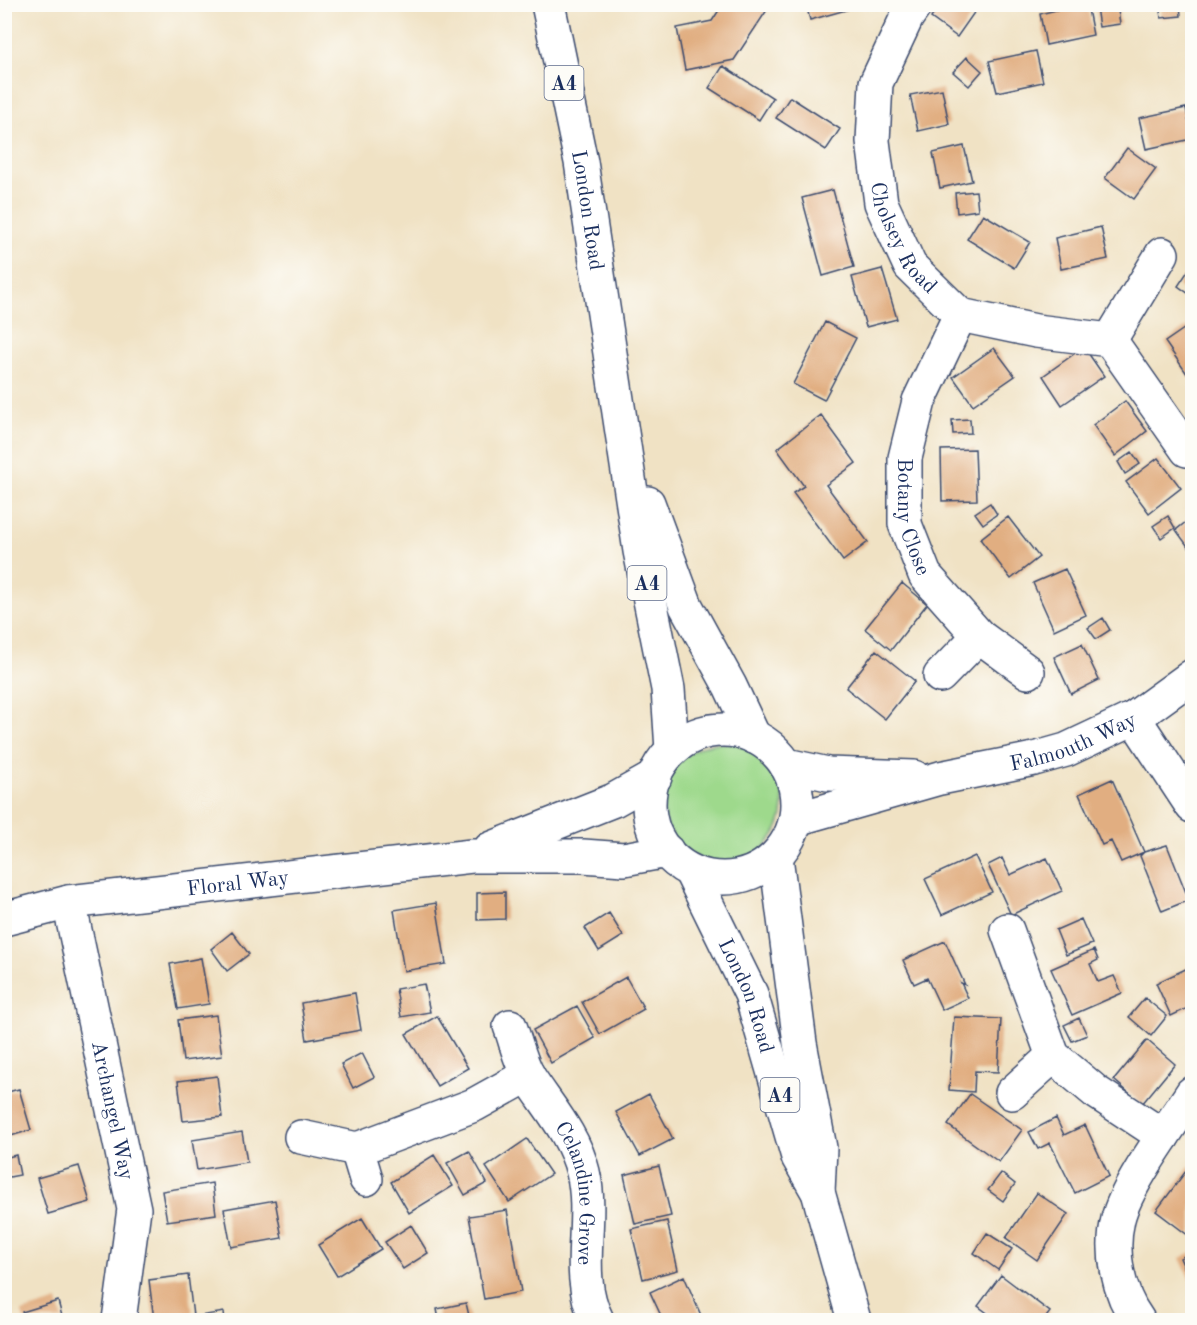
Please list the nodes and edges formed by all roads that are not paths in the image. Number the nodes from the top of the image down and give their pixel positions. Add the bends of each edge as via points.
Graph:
1 (548, 4) edge
2 (916, 4) edge
3 (1162, 255) dead end
4 (960, 315) junction
5 (1110, 340) junction
6 (620, 416) junction
7 (1187, 450) dead end
8 (979, 636) junction
9 (1028, 672) dead end
10 (940, 676) dead end
11 (1192, 676) edge
12 (1134, 718) junction
13 (754, 737) junction
14 (672, 750) junction
15 (786, 765) junction
16 (655, 777) junction
17 (940, 778) junction
18 (1192, 806) edge
19 (796, 819) junction
20 (666, 851) junction
21 (472, 856) junction
22 (776, 858) junction
23 (691, 872) junction
24 (69, 902) junction
25 (4, 919) edge
26 (1007, 930) dead end
27 (510, 1026) dead end
28 (1053, 1056) junction
29 (528, 1075) junction
30 (1012, 1093) dead end
31 (1192, 1093) edge
32 (1163, 1136) junction
33 (301, 1137) dead end
34 (818, 1192) junction
35 (119, 1320) edge
36 (597, 1320) edge
37 (854, 1320) edge
38 (1138, 1320) edge

1 - 6 street, London Road / A4 via 581,162
2 - 4 street, Cholsey Road via 876,83 873,141 881,204 910,266
3 - 5 street
4 - 5 street via 1036,331
4 - 8 street, Botany Close via 919,401 905,458 905,524 925,575
5 - 7 street
6 - 13 street, London Road / A4 via 686,606
6 - 14 street, London Road / A4 via 640,551 668,689
8 - 9 street, Botany Close
8 - 10 street
11 - 12 street, Falmouth Way
12 - 17 street, Falmouth Way via 1066,750
12 - 18 street
13 - 14 street, A4 via 715,730 692,736
13 - 15 street, A4
14 - 16 street, A4
15 - 17 street, Falmouth Way via 828,774
15 - 19 street, A4 via 797,798
16 - 20 street, A4 via 650,792 650,817 657,839
16 - 21 street, Floral Way via 614,801
17 - 19 street, Falmouth Way
19 - 22 street, A4 via 789,840
20 - 21 street, Floral Way via 624,859
20 - 23 street, A4
21 - 24 street, Floral Way
22 - 23 street, A4 via 737,878
22 - 34 street, London Road / A4 via 798,1032 820,1148
23 - 34 street, London Road / A4 via 751,994 798,1157
24 - 25 street, Floral Way
24 - 35 street, Archangel Way via 134,1209
26 - 28 street
27 - 29 street, Celandine Grove
28 - 30 street
28 - 32 street via 1096,1092
29 - 33 street via 361,1164
29 - 36 street, Celandine Grove via 560,1119 583,1173 584,1270 590,1307
31 - 32 street
32 - 38 street via 1122,1205 1117,1221 1119,1277
34 - 37 street, London Road / A4

